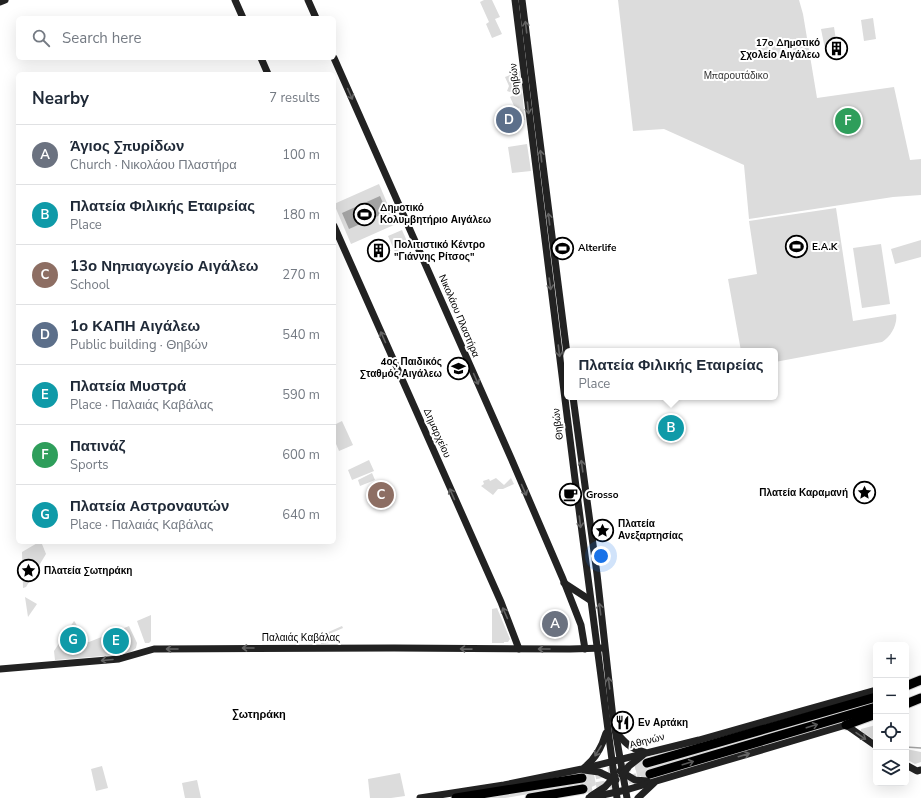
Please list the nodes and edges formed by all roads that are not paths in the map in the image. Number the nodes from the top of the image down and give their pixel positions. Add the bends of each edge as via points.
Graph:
1 (5, 0) edge
2 (235, 0) edge
3 (308, 0) edge
4 (515, 0) edge
5 (522, 0) edge
6 (0, 2) edge
7 (242, 16) edge
8 (315, 16) edge
9 (262, 60) edge
10 (335, 60) edge
11 (267, 72) edge
12 (336, 231) edge
13 (566, 348) edge
14 (564, 394) edge
15 (565, 400) edge
16 (573, 400) edge
17 (564, 583) junction
18 (590, 600) junction
19 (604, 648) junction
20 (519, 649) junction
21 (591, 649) junction
22 (0, 669) edge
23 (921, 678) edge
24 (909, 681) edge
25 (909, 684) edge
26 (873, 691) edge
27 (921, 697) edge
28 (873, 698) edge
29 (909, 699) edge
30 (909, 703) edge
31 (873, 708) edge
32 (873, 715) edge
33 (846, 725) junction
34 (607, 728) junction
35 (616, 732) junction
36 (873, 744) edge
37 (646, 753) junction
38 (647, 763) tunnel mouth
39 (618, 765) junction
40 (909, 766) edge
41 (919, 770) edge
42 (582, 774) junction
43 (654, 777) junction
44 (619, 787) edge
45 (584, 794) edge
46 (420, 798) edge
47 (456, 798) edge
48 (530, 798) edge
49 (589, 798) edge
50 (628, 798) edge
51 (638, 798) edge

1 - 6 main road
2 - 7 main road
3 - 8 main road
4 -> 14 main road, Θηβών
13 -> 5 main road, Θηβών
9 - 11 main road
10 -> 17 main road, Νικολάου Πλαστήρα
20 -> 12 main road, Δημαρχείου
15 -> 18 main road, Θηβών
19 -> 16 main road, Θηβών
17 - 18 main road
17 - 21 main road, Νικολάου Πλαστήρα
18 - 21 main road, Θηβών
19 - 21 main road, Παλαιάς Καβάλας
35 -> 19 main road, Θηβών
21 -> 20 main road, Παλαιάς Καβάλας
20 -> 22 main road, Παλαιάς Καβάλας via 154,649 119,659
21 - 34 main road, Θηβών
23 - 24 main road
23 - 25 highway
26 - 37 main road, Αθηνών
27 - 29 highway
27 - 30 highway
28 - 38 highway, Αθηνών
43 -> 31 highway
32 - 33 highway
33 -> 36 main road
43 -> 33 main road
34 - 39 main road, Θηβών
34 -> 42 main road via 599,751
35 - 37 main road via 629,746
35 - 39 main road, Θηβών
37 - 39 main road, Αθηνών
37 - 39 main road via 633,762
39 - 42 main road, Αθηνών
39 - 43 main road via 638,781
39 - 44 main road, Θηβών
39 - 44 main road, Θηβών
40 - 41 main road
42 - 44 main road via 599,772
42 - 46 main road, Αθηνών
42 - 47 highway, Αθηνών
43 - 44 main road
43 - 51 main road
44 - 45 main road
44 - 49 main road
44 - 50 main road, Θηβών
45 - 48 highway

